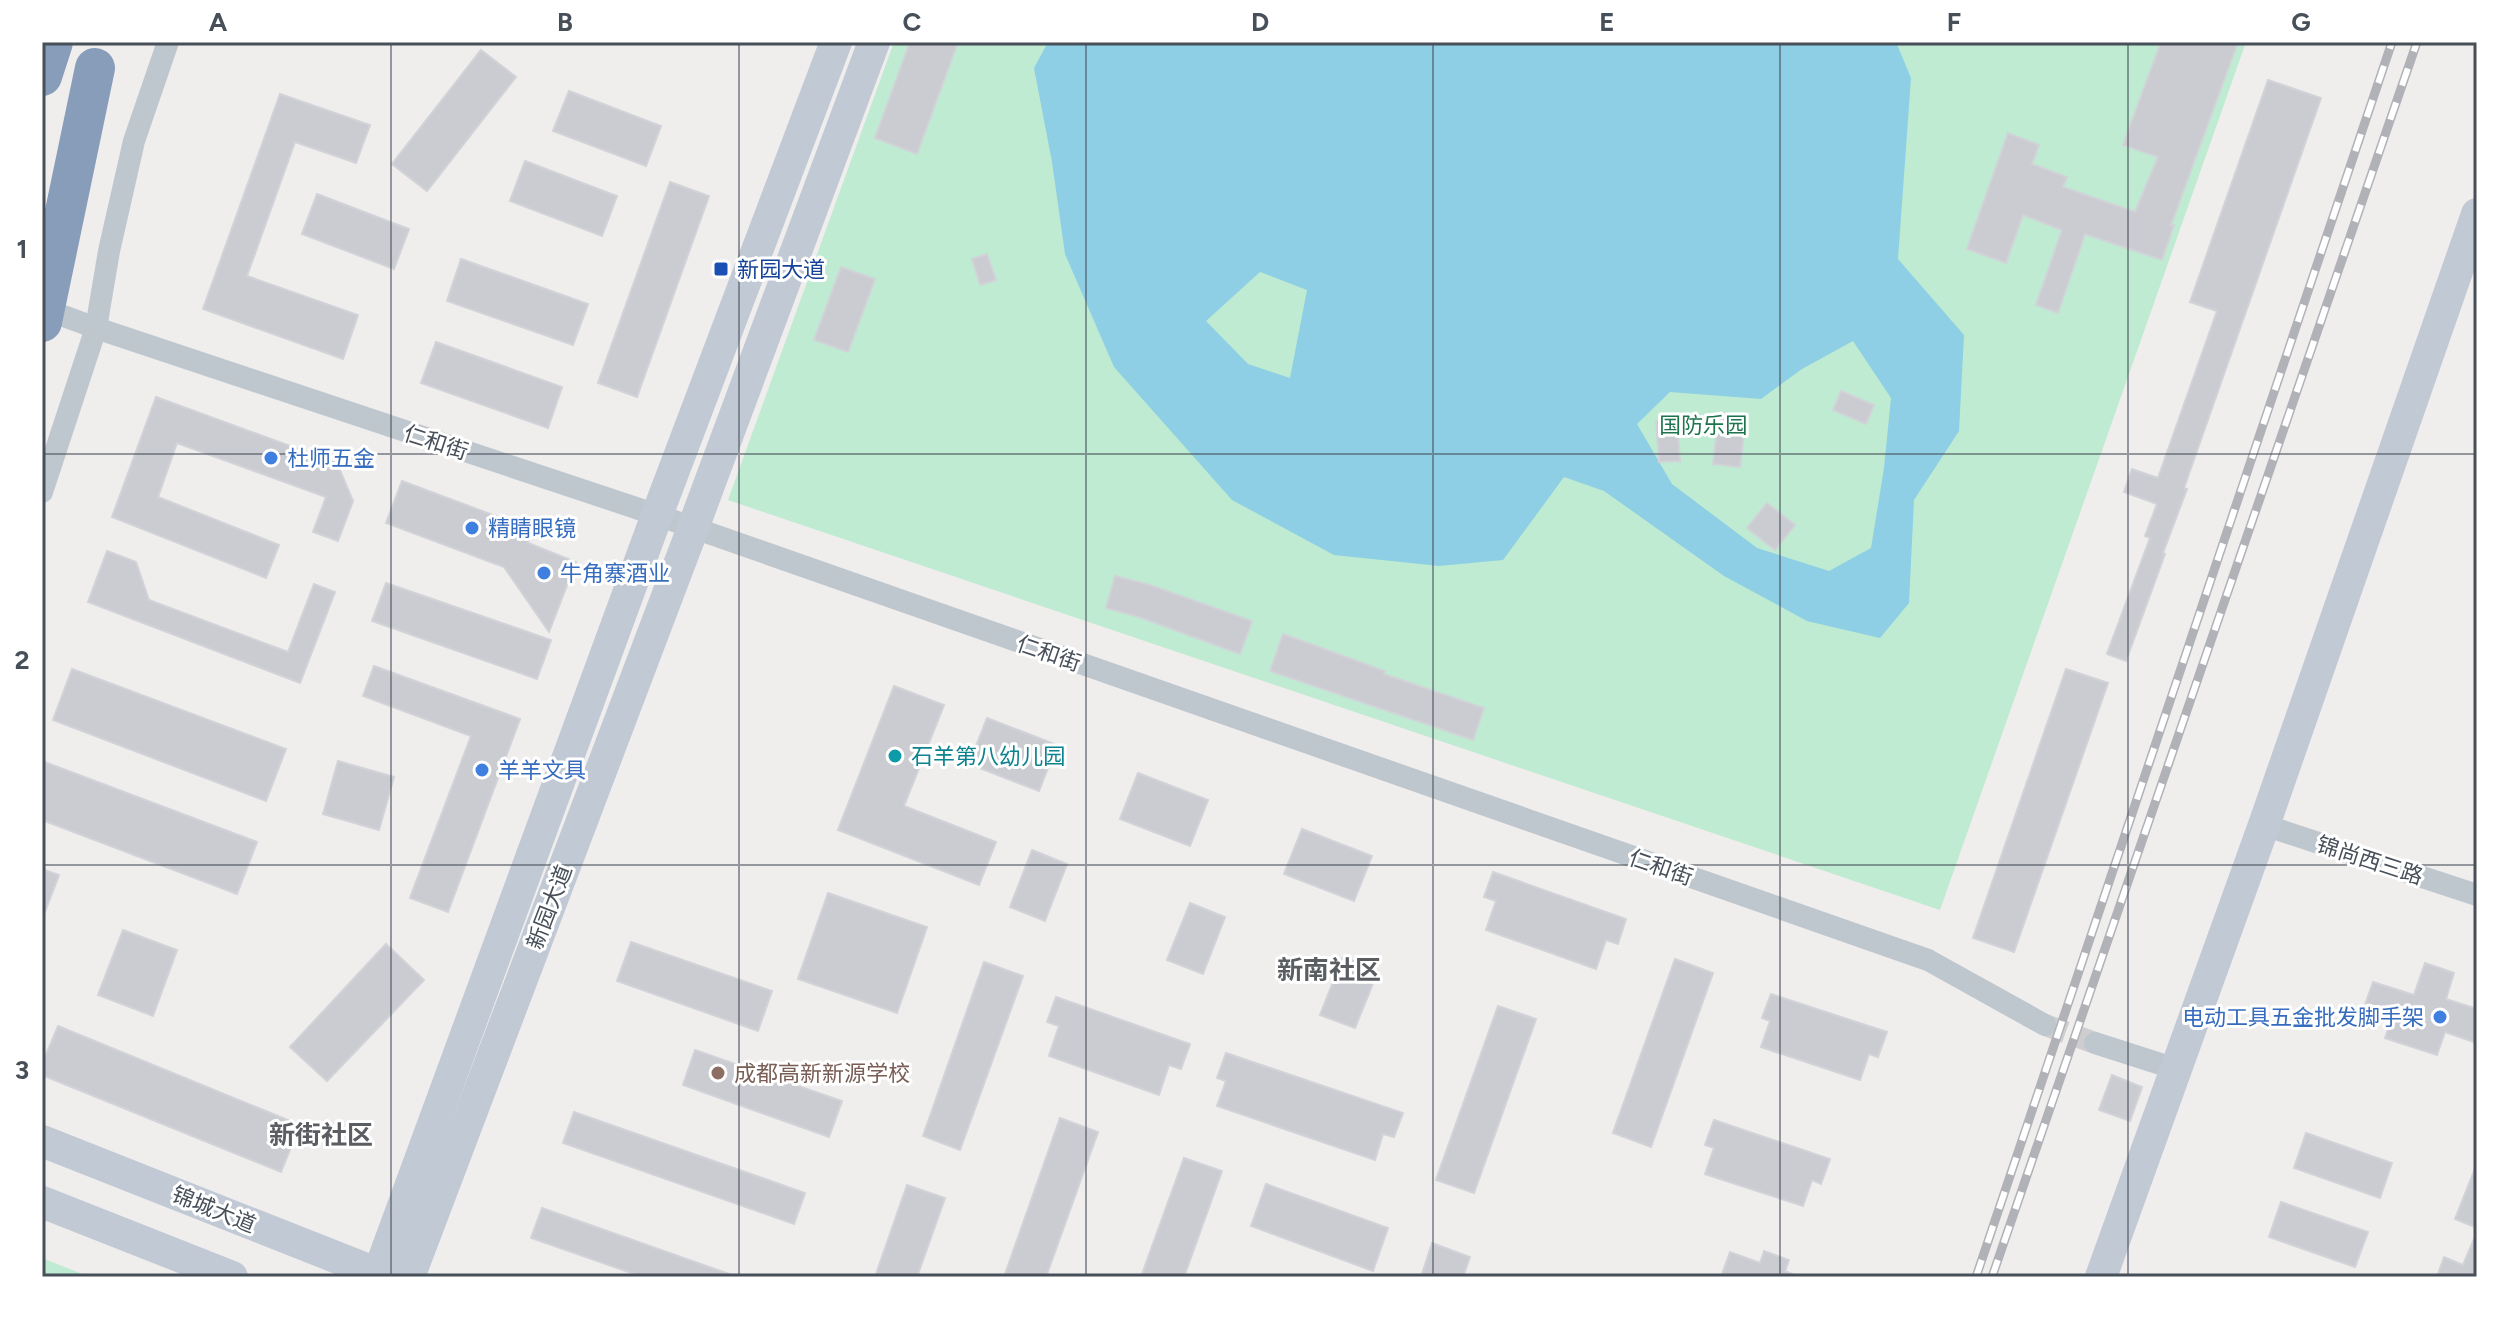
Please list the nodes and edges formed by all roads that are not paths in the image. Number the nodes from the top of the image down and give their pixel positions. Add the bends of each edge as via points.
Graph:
1 (168, 42) edge
2 (836, 42) edge
3 (874, 42) edge
4 (100, 55) edge
5 (2477, 214) edge
6 (42, 218) edge
7 (42, 308) edge
8 (42, 322) edge
9 (96, 328) junction
10 (42, 492) edge
11 (657, 515) junction
12 (693, 528) junction
13 (2264, 825) junction
14 (2477, 895) edge
15 (2045, 1025) tunnel mouth
16 (2095, 1043) tunnel mouth
17 (2176, 1069) junction
18 (42, 1141) edge
19 (42, 1202) edge
20 (380, 1276) edge
21 (232, 1277) edge
22 (409, 1277) edge
23 (2101, 1277) edge

1 - 9 street via 134,141
2 - 11 street, 新园大道
3 - 12 street, 新园大道
4 - 6 highway
4 - 8 highway
5 - 13 street
7 - 9 street, 仁和街
9 - 10 street
9 - 11 street, 仁和街
11 - 12 street, 仁和街
11 - 20 street, 新园大道
12 - 15 street, 仁和街 via 1928,960
12 - 22 street, 新园大道
13 - 14 street, 锦尚西三路
13 - 17 street
16 - 17 street
17 - 23 street
18 - 20 street, 锦城大道
19 - 21 street

